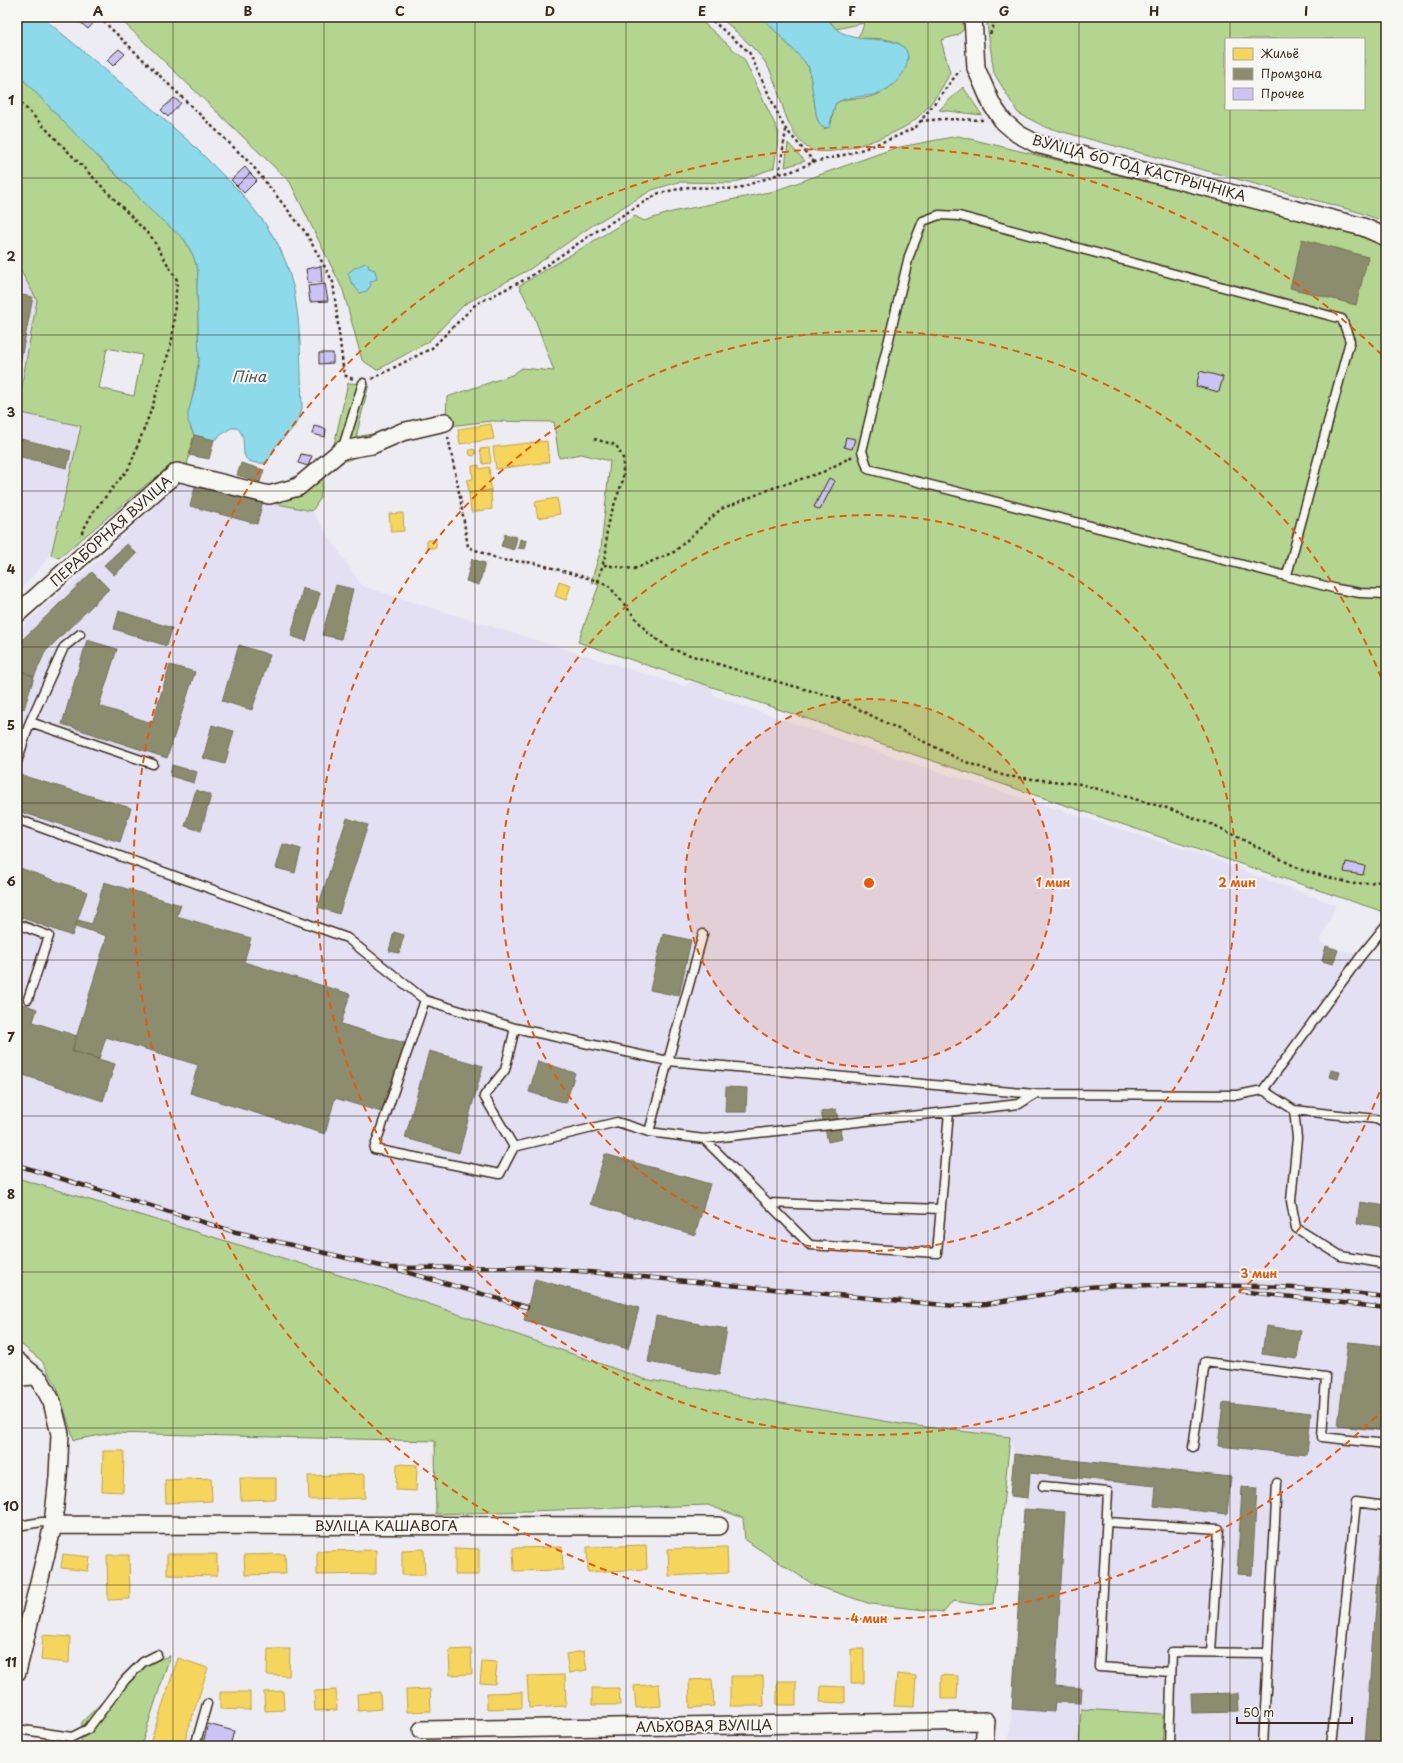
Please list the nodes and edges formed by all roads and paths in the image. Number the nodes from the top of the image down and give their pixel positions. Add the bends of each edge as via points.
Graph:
1 (99, 17) edge
2 (708, 17) edge
3 (973, 17) edge
4 (976, 68) junction
5 (17, 99) edge
6 (920, 121) junction
7 (1002, 121) junction
8 (786, 130) junction
9 (814, 162) junction
10 (779, 174) junction
11 (1386, 237) edge
12 (364, 383) junction
13 (445, 422) joint
14 (594, 439) dead end
15 (342, 450) junction
16 (862, 451) junction
17 (76, 542) dead end
18 (604, 565) junction
19 (1287, 575) junction
20 (598, 580) junction
21 (1386, 594) edge
22 (17, 614) edge
23 (80, 634) dead end
24 (30, 722) junction
25 (17, 762) edge
26 (153, 764) dead end
27 (17, 819) edge
28 (1386, 880) edge
29 (17, 924) edge
30 (1386, 925) edge
31 (703, 934) dead end
32 (28, 999) dead end
33 (425, 1000) junction
34 (515, 1028) junction
35 (668, 1061) junction
36 (1263, 1090) junction
37 (1035, 1094) junction
38 (1294, 1110) junction
39 (949, 1112) junction
40 (1386, 1124) edge
41 (649, 1132) junction
42 (704, 1139) junction
43 (514, 1147) junction
44 (768, 1203) junction
45 (941, 1209) junction
46 (1386, 1264) edge
47 (17, 1361) edge
48 (40, 1380) junction
49 (17, 1382) edge
50 (1386, 1444) edge
51 (1192, 1447) dead end
52 (1277, 1483) dead end
53 (1043, 1486) dead end
54 (1386, 1506) edge
55 (1107, 1522) junction
56 (53, 1525) junction
57 (17, 1526) edge
58 (719, 1526) dead end
59 (19, 1648) edge
60 (1211, 1652) junction
61 (1268, 1653) junction
62 (157, 1655) dead end
63 (17, 1672) edge
64 (1171, 1672) junction
65 (207, 1704) dead end
66 (17, 1729) edge
67 (422, 1730) dead end
68 (195, 1746) edge
69 (984, 1746) edge
70 (1169, 1746) edge
71 (1263, 1746) edge
72 (1331, 1746) edge

1 - 12 path via 252,165 306,233 334,282 344,375
2 - 8 path via 749,52
3 - 4 street, ВУЛІЦА 60 ГОД КАСТРЫЧНІКА
4 - 6 path via 959,70
4 - 7 street, ВУЛІЦА 60 ГОД КАСТРЫЧНІКА
5 - 17 path via 152,238 177,280 172,342 152,408 129,468 92,512
6 - 7 path
6 - 9 path via 916,127 893,138 852,153
7 - 11 street, ВУЛІЦА 60 ГОД КАСТРЫЧНІКА via 1018,134 1037,144 1363,227
8 - 9 path
8 - 10 path
9 - 10 path
10 - 12 path via 736,189 689,187 659,193 592,234 528,278 476,304 432,348
12 - 15 lane
13 - 15 street via 402,432 372,445
13 - 20 path via 468,547 501,560 535,563
14 - 18 path via 616,445 623,458 623,480 607,525
15 - 22 street, ПЕРАБОРНАЯ ВУЛІЦА via 298,487 269,494 177,472
16 - 18 path via 823,472 721,509 674,552 634,569
16 - 19 lane via 868,469
16 - 19 lane via 909,256 923,221 940,215 959,216 1342,319 1350,341
18 - 20 path
19 - 21 lane via 1337,589
20 - 28 path via 608,586 649,634 671,649 834,697 963,761 1005,776 1080,784 1167,808 1216,826 1302,870 1354,884
23 - 24 lane via 64,647
24 - 25 lane
24 - 26 lane
27 - 33 lane via 347,938
29 - 32 lane via 49,936
30 - 36 lane via 1360,956
31 - 35 lane
33 - 34 lane
33 - 43 lane via 374,1149 500,1174
34 - 35 lane
34 - 43 lane via 505,1070 484,1096
35 - 37 lane
35 - 41 lane
36 - 37 lane via 1238,1095
36 - 38 lane
37 - 39 lane via 1019,1104
38 - 40 lane via 1376,1119
38 - 46 lane via 1297,1138 1291,1201 1296,1228 1341,1256
39 - 42 lane
39 - 45 lane
41 - 42 lane
41 - 43 lane via 617,1122
42 - 44 lane
44 - 45 lane
44 - 45 lane via 810,1245 937,1253
47 - 48 street
48 - 49 lane
48 - 56 street via 52,1402 60,1434
50 - 51 lane via 1322,1437 1326,1377 1205,1362
52 - 61 lane
53 - 55 lane via 1108,1492
54 - 72 lane via 1356,1502
55 - 60 lane via 1219,1529
55 - 64 lane via 1099,1667
56 - 57 lane via 42,1522
56 - 58 street, ВУЛІЦА КАШАВОГА
56 - 59 street
59 - 63 street
60 - 61 lane
60 - 64 lane via 1172,1652
61 - 71 lane
62 - 66 lane via 143,1662 88,1729 72,1737
64 - 70 lane
65 - 68 lane
67 - 69 street, АЛЬХОВАЯ ВУЛІЦА via 986,1721

